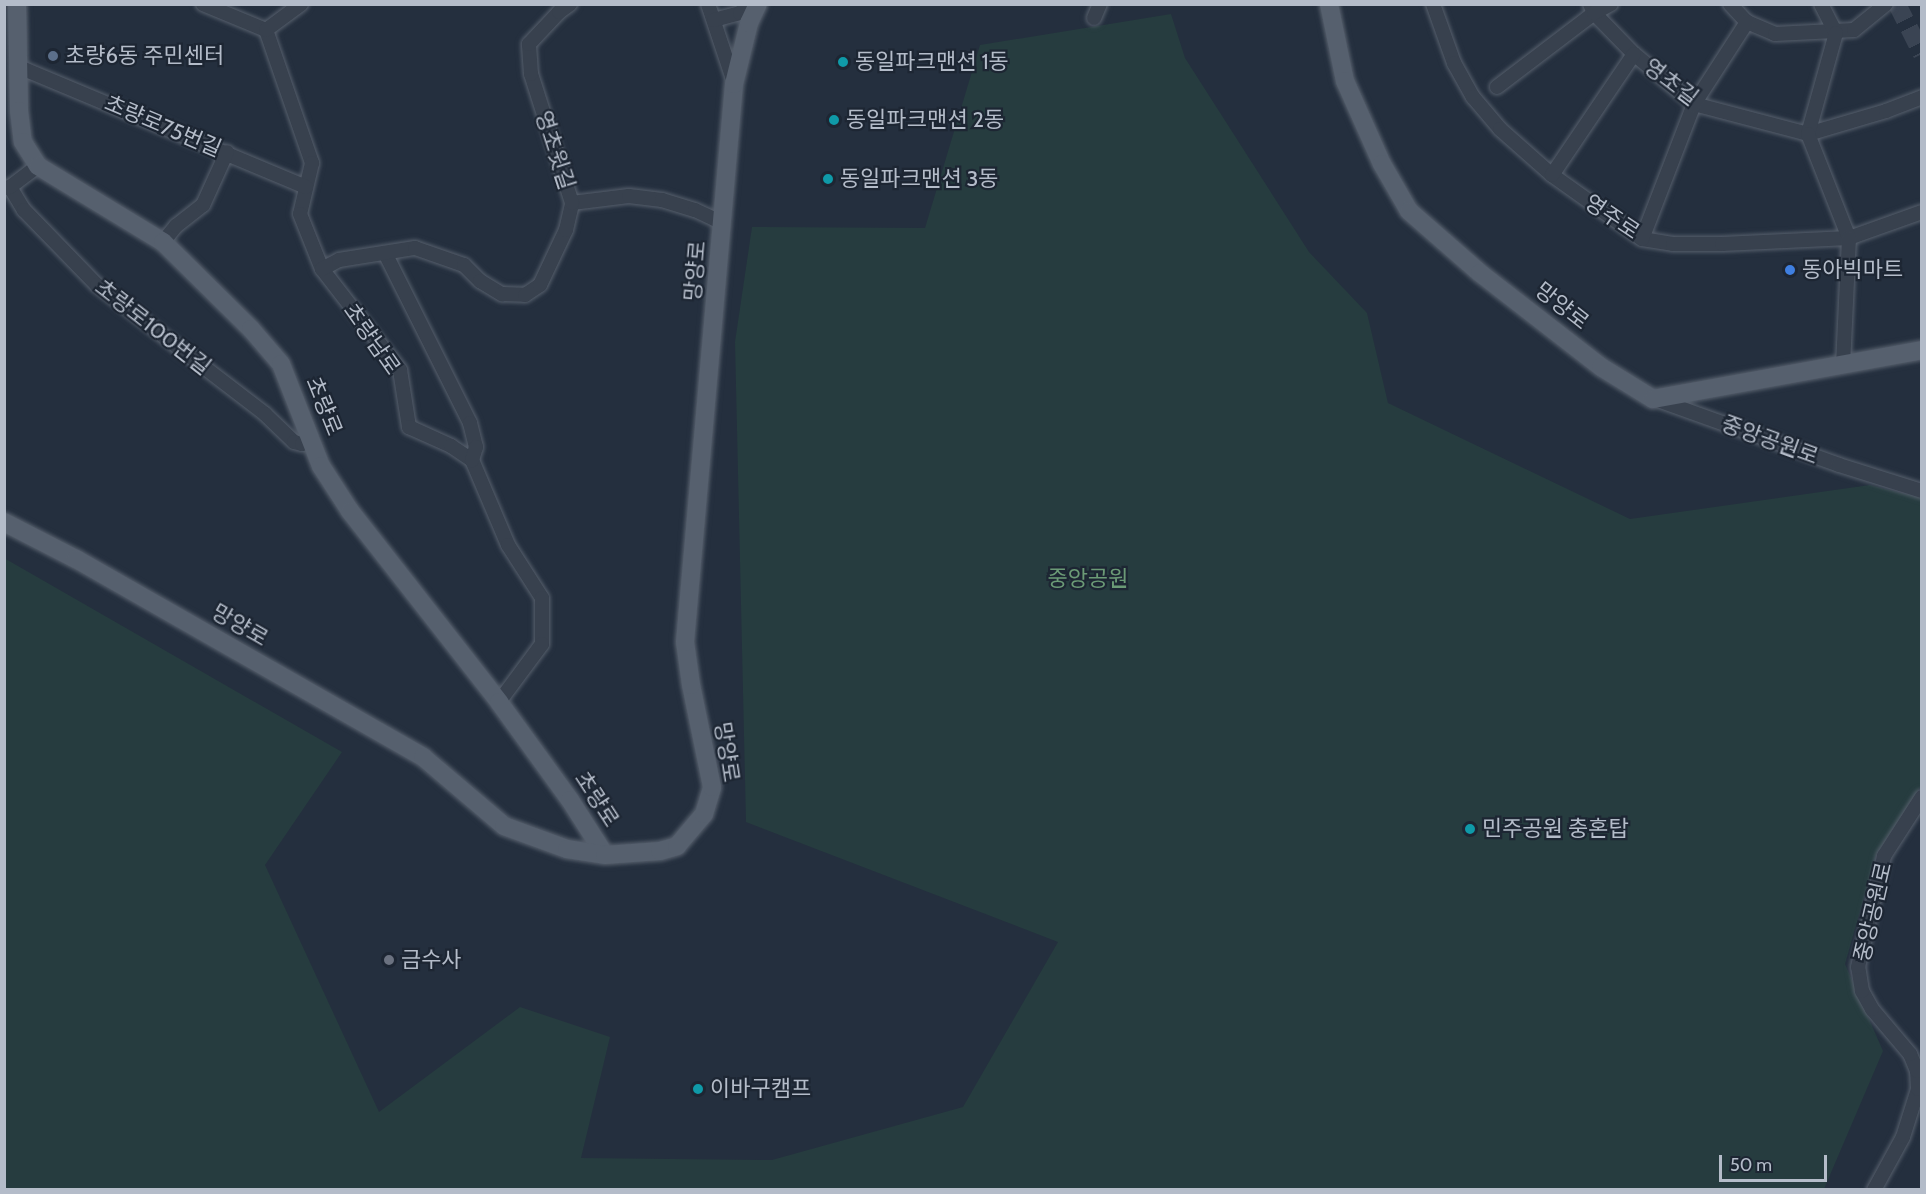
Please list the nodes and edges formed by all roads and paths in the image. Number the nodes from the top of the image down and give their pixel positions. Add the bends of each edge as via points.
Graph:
1 (17, 4) edge
2 (203, 4) edge
3 (236, 4) edge
4 (301, 4) edge
5 (570, 4) edge
6 (708, 4) edge
7 (751, 4) edge
8 (758, 4) edge
9 (1329, 4) edge
10 (1433, 4) edge
11 (1611, 4) edge
12 (1730, 4) edge
13 (1821, 4) edge
14 (1886, 4) edge
15 (1592, 9) edge
16 (236, 19) junction
17 (714, 20) junction
18 (1748, 21) junction
19 (266, 30) junction
20 (1836, 33) junction
21 (1634, 54) junction
22 (14, 59) edge
23 (734, 84) junction
24 (1497, 87) dead end
25 (1922, 98) edge
26 (1694, 104) junction
27 (1808, 134) junction
28 (226, 152) junction
29 (38, 166) junction
30 (1552, 175) junction
31 (7, 187) edge
32 (306, 187) junction
33 (572, 202) junction
34 (1922, 212) edge
35 (723, 223) junction
36 (1849, 238) junction
37 (1642, 239) junction
38 (163, 242) junction
39 (386, 253) junction
40 (322, 269) junction
41 (1922, 350) edge
42 (1843, 364) junction
43 (1653, 399) junction
44 (312, 440) junction
45 (472, 460) junction
46 (1922, 491) edge
47 (4, 522) edge
48 (499, 702) junction
49 (1922, 796) edge
50 (605, 855) junction
51 (1874, 1190) edge

1 - 22 main road, 초량로
2 - 16 street
3 - 16 street
4 - 19 street
5 - 33 street, 영초윗길 via 530,44 531,74
6 - 17 street
7 - 17 street via 740,13
8 - 23 main road, 망양로 via 749,23
9 - 43 main road, 망양로 via 1346,81 1382,164 1409,211 1480,273 1601,367
10 - 30 street, 영주로 via 1454,63 1473,97 1500,129
11 - 15 street
12 - 18 street
13 - 20 street
14 - 20 street via 1854,30
15 - 21 street, 영초길
15 - 24 street
16 - 19 street
17 - 23 street
18 - 20 street via 1775,34
18 - 26 street
19 - 32 street, 초량남로 via 312,163
20 - 27 street
21 - 26 street, 영초길
21 - 30 street
22 - 28 street, 초량로75번길
22 - 29 main road, 초량로 via 23,142
23 - 35 main road, 망양로
25 - 27 street
26 - 27 street, 영초길
26 - 37 street
27 - 36 street
28 - 32 street, 초량로75번길
28 - 38 street via 203,205
29 - 31 street
29 - 38 main road, 초량로
30 - 37 street, 영주로
31 - 44 street, 초량로100번길 via 24,210 97,285 265,414 294,442
32 - 40 street, 초량남로 via 300,214
33 - 35 street via 629,196 662,200
33 - 39 street, 영초윗길 via 566,230 540,285 525,295 502,294 480,281 464,265 435,253 414,248
34 - 36 street, 영주로
35 - 50 main road, 망양로 via 685,642 712,787 705,814 677,846
36 - 37 street, 영주로 via 1722,244 1673,244
36 - 42 street
38 - 44 main road, 초량로 via 281,364
39 - 40 street, 영초윗길 via 339,260
39 - 45 street via 470,423 476,447
40 - 45 street, 초량남로 via 400,370 409,428
41 - 42 main road
42 - 43 main road
43 - 46 street, 중앙공원로
44 - 48 main road, 초량로 via 321,466 350,511
45 - 48 street via 508,545 542,598 542,644
47 - 50 main road, 망양로 via 86,564 423,757 504,826 567,849
48 - 50 main road, 초량로
49 - 51 street, 중앙공원로 via 1884,856 1858,967 1862,991 1872,1009 1910,1054 1917,1071 1918,1089 1903,1137

